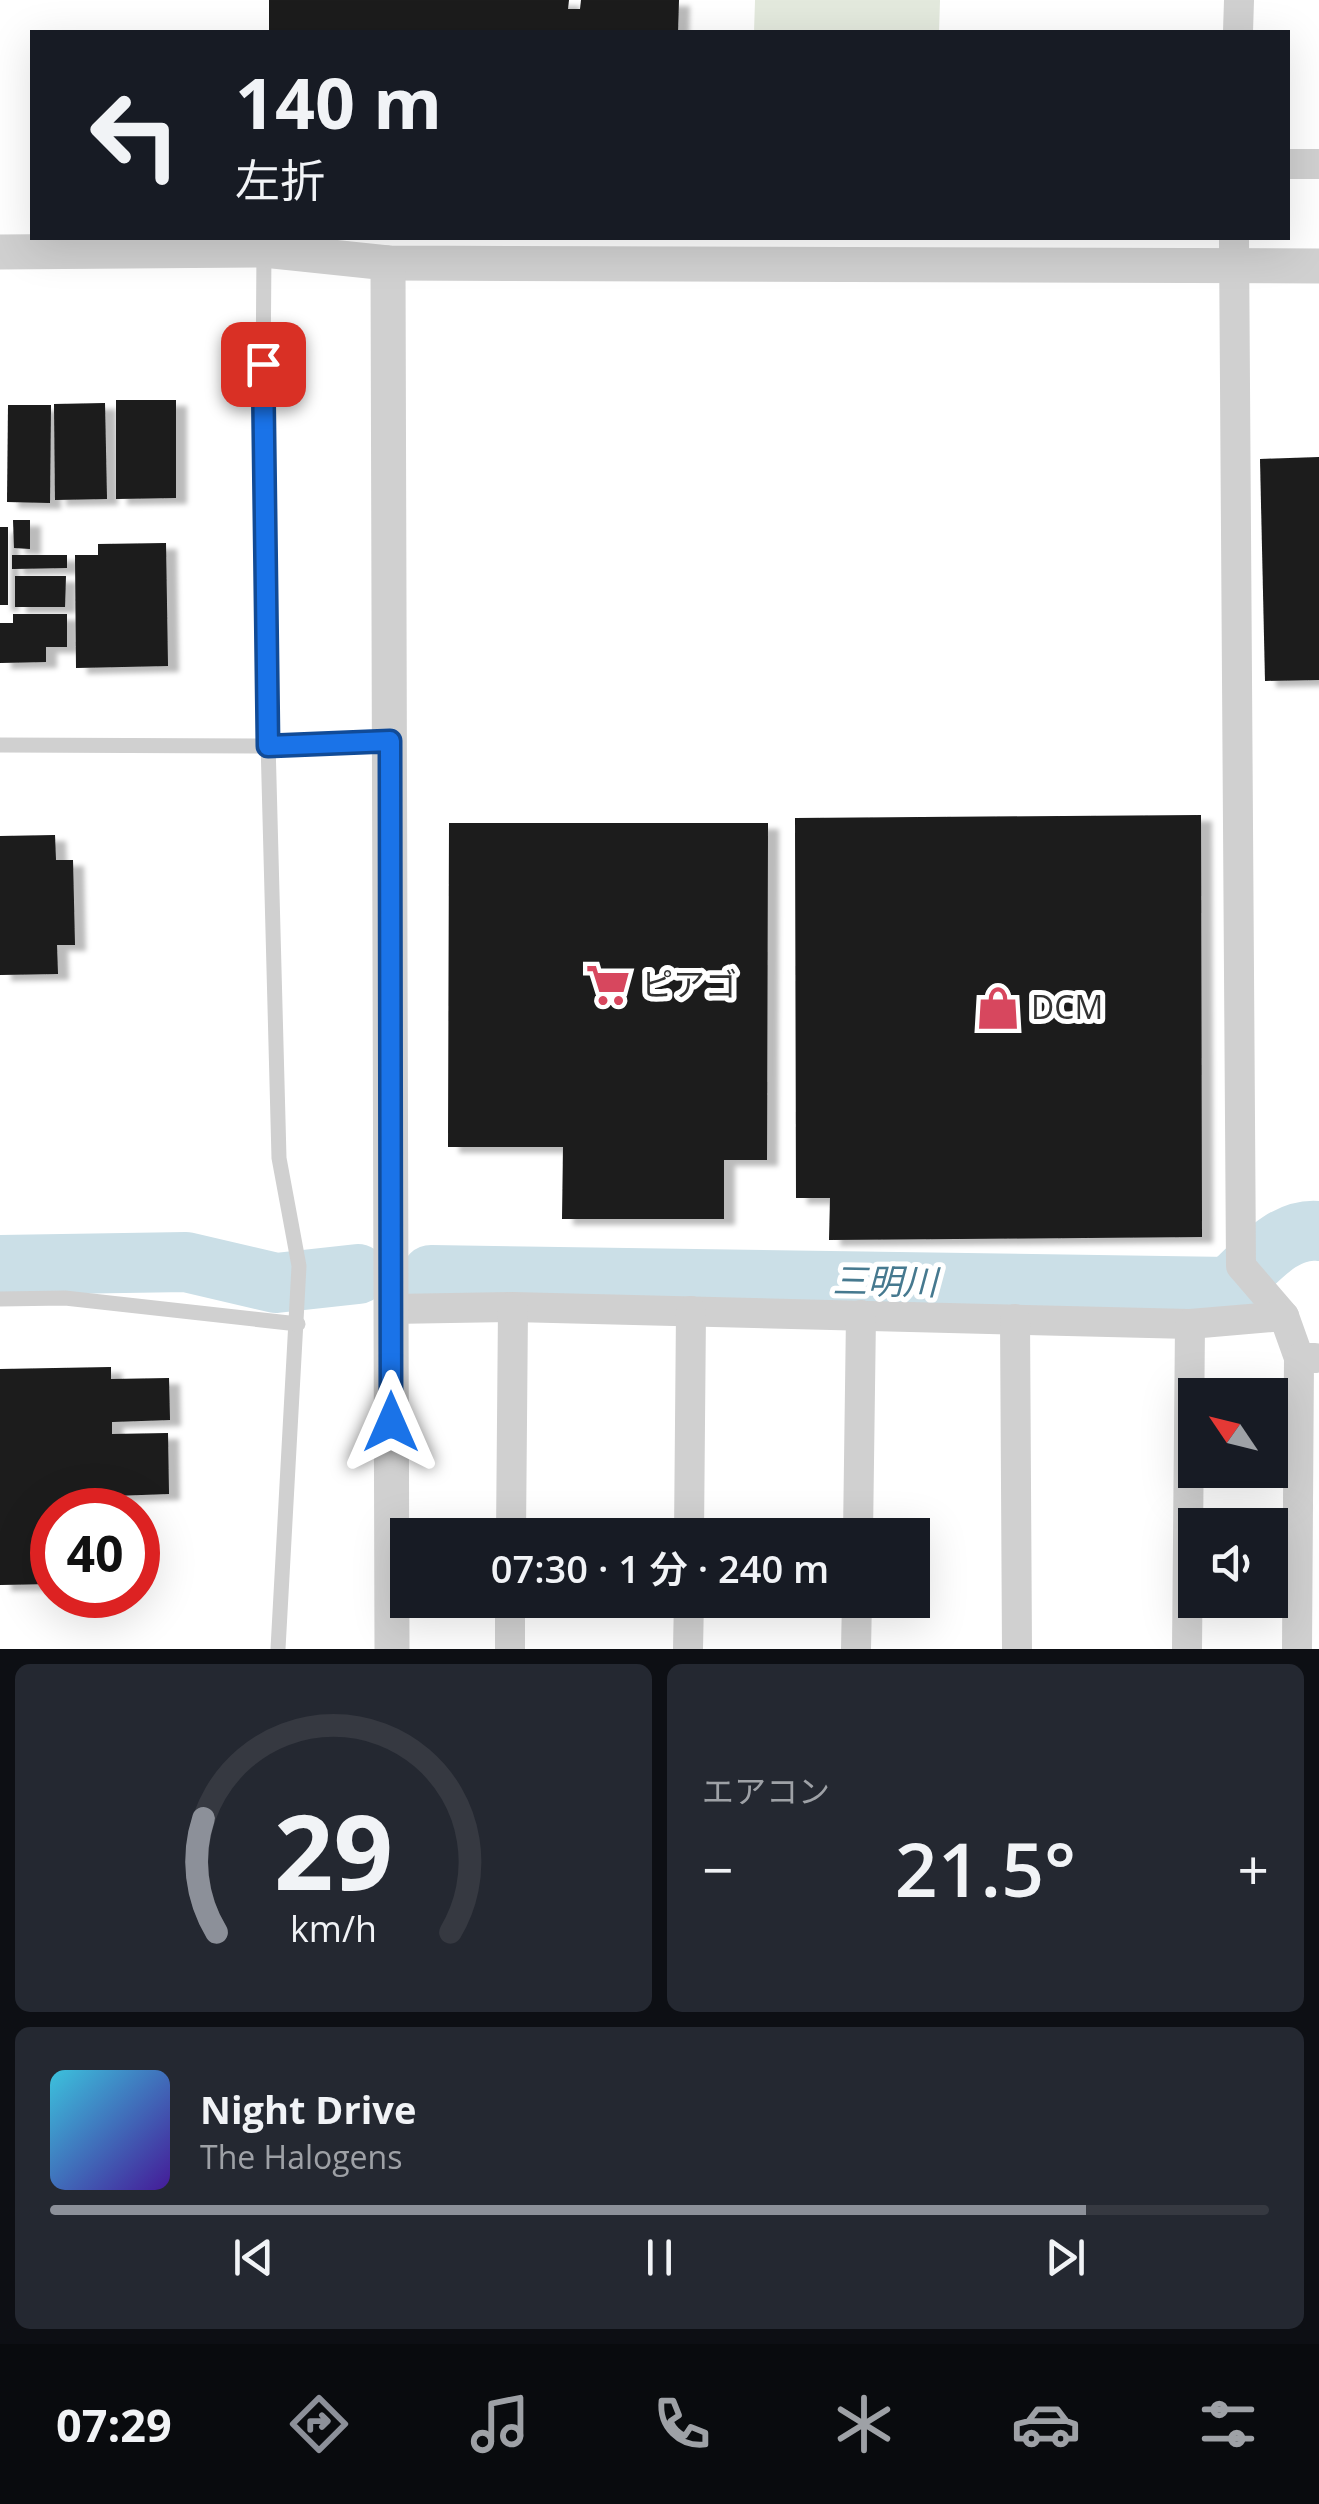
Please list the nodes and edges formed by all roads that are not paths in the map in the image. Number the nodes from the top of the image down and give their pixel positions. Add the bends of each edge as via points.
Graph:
1 (1239, 0) edge
2 (1238, 30) edge
3 (1290, 164) edge
4 (1319, 164) edge
5 (264, 250) junction
6 (0, 252) edge
7 (1234, 253) edge
8 (388, 263) junction
9 (1319, 266) edge
10 (390, 741) junction
11 (0, 745) edge
12 (268, 746) junction
13 (0, 1300) edge
14 (513, 1307) junction
15 (391, 1310) junction
16 (691, 1311) junction
17 (861, 1315) junction
18 (1284, 1316) junction
19 (1014, 1319) junction
20 (298, 1324) junction
21 (1190, 1324) junction
22 (1309, 1358) edge
23 (511, 1518) edge
24 (689, 1518) edge
25 (858, 1518) edge
26 (1308, 1522) edge
27 (510, 1618) edge
28 (689, 1618) edge
29 (857, 1618) edge
30 (278, 1649) edge
31 (392, 1649) edge
32 (510, 1649) edge
33 (688, 1649) edge
34 (856, 1649) edge
35 (1018, 1649) edge
36 (1187, 1649) edge
37 (1297, 1649) edge

1 - 2 street
3 - 4 street
5 - 6 street
5 - 8 street
5 - 12 lane
7 - 8 street
7 - 9 street
7 - 18 street via 1241,1266
8 - 10 street
10 - 12 lane
10 - 15 street
11 - 12 lane
12 - 20 lane via 279,1158 299,1266
13 - 20 lane via 65,1298
14 - 15 street
14 - 16 street
14 - 23 street
15 - 31 street
16 - 17 street
16 - 24 street
17 - 19 street
17 - 25 street
18 - 21 street
18 - 22 street
19 - 21 street
19 - 35 street
20 - 30 lane
21 - 36 street
22 - 26 street
26 - 37 street
27 - 32 street
28 - 33 street
29 - 34 street

